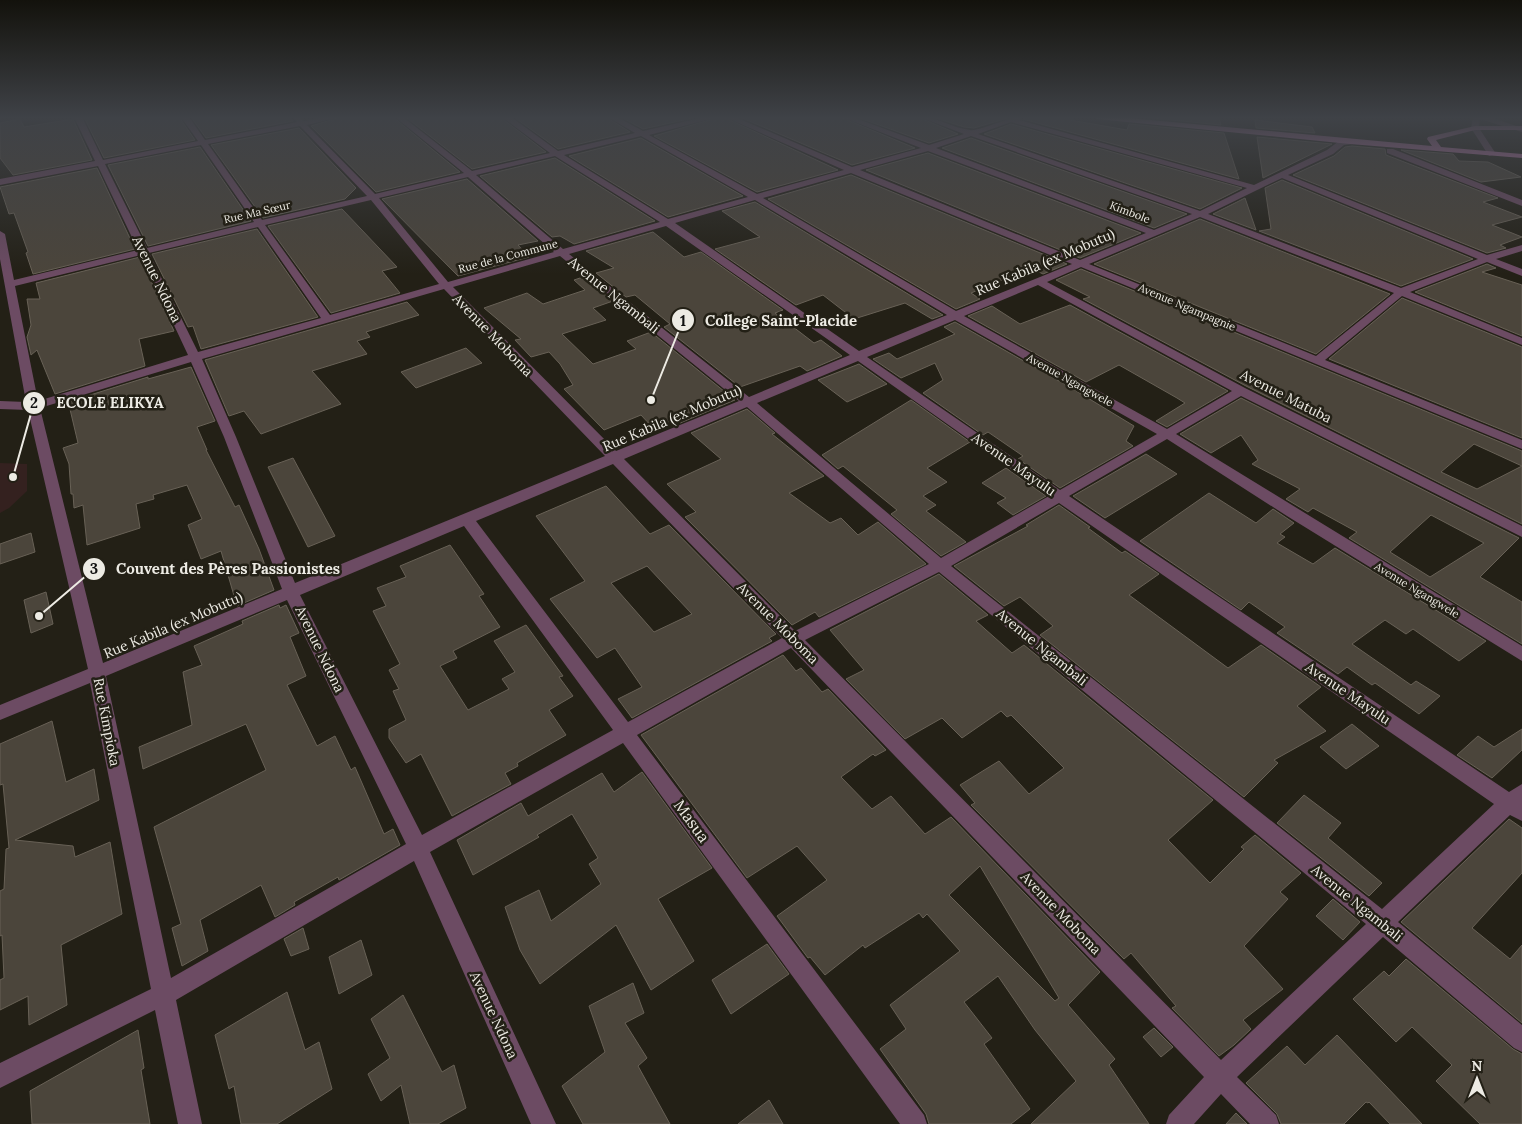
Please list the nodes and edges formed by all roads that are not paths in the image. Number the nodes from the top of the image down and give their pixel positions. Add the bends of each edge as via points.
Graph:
1 (62, 169) edge
2 (103, 169) edge
3 (222, 169) edge
4 (347, 169) edge
5 (464, 169) edge
6 (490, 169) edge
7 (582, 169) edge
8 (705, 169) edge
9 (986, 169) edge
10 (1072, 169) edge
11 (1193, 169) edge
12 (1293, 169) edge
13 (1437, 169) edge
14 (852, 170) joint
15 (470, 174) junction
16 (1281, 175) junction
17 (0, 182) edge
18 (1255, 188) junction
19 (373, 197) junction
20 (755, 197) junction
21 (1522, 203) edge
22 (1200, 214) junction
23 (261, 223) junction
24 (668, 223) junction
25 (1154, 233) junction
26 (0, 234) edge
27 (1522, 248) edge
28 (144, 251) junction
29 (563, 254) junction
30 (1487, 258) junction
31 (1082, 263) junction
32 (1522, 273) edge
33 (1038, 281) junction
34 (10, 284) junction
35 (446, 286) junction
36 (1401, 292) junction
37 (956, 316) junction
38 (328, 320) junction
39 (1522, 342) edge
40 (858, 356) junction
41 (195, 357) junction
42 (1317, 361) junction
43 (1241, 391) junction
44 (748, 402) junction
45 (0, 406) edge
46 (33, 406) junction
47 (1167, 434) junction
48 (1522, 445) edge
49 (614, 458) junction
50 (1059, 496) junction
51 (467, 519) junction
52 (1522, 532) edge
53 (940, 565) junction
54 (291, 592) junction
55 (793, 639) junction
56 (1522, 654) edge
57 (97, 672) junction
58 (0, 713) edge
59 (626, 732) junction
60 (1518, 803) edge
61 (418, 848) junction
62 (1382, 923) junction
63 (162, 994) junction
64 (1522, 1040) edge
65 (0, 1076) edge
66 (1221, 1076) junction
67 (190, 1124) edge
68 (544, 1124) edge
69 (915, 1124) edge
70 (1178, 1124) edge
71 (1267, 1124) edge

1 - 17 street
2 - 28 street, Avenue Ndona
3 - 23 street
4 - 19 street, Avenue Moboma
5 - 15 street, Avenue Ngambali
6 - 15 street, Rue Ma Sœur
7 - 24 street, Avenue Mayulu
8 - 20 street, Avenue Ngangwele
9 - 25 street, Kimbole
10 - 22 street
11 - 18 street
12 - 16 street, Rue Kabila (ex Mobutu)
13 - 21 street
14 - 20 street, Rue de la Commune
14 - 31 street, Avenue Ngampagnie
15 - 19 street, Rue Ma Sœur
15 - 29 street, Avenue Ngambali
16 - 18 street, Rue Kabila (ex Mobutu)
16 - 30 street
18 - 22 street, Rue Kabila (ex Mobutu)
19 - 23 street, Rue Ma Sœur
19 - 35 street, Avenue Moboma
20 - 24 street, Rue de la Commune
20 - 37 street, Avenue Ngangwele
22 - 25 street, Rue Kabila (ex Mobutu)
22 - 36 street
23 - 28 street, Rue Ma Sœur
23 - 38 street
24 - 29 street, Rue de la Commune
24 - 40 street, Avenue Mayulu
25 - 31 street, Rue Kabila (ex Mobutu)
26 - 34 street, Rue Kimpioka
27 - 30 street
28 - 34 street, Rue Ma Sœur
28 - 41 street, Avenue Ndona
29 - 35 street, Rue de la Commune
29 - 44 street, Avenue Ngambali
30 - 32 street
30 - 36 street
31 - 33 street, Rue Kabila (ex Mobutu)
31 - 42 street, Avenue Ngampagnie
33 - 37 street, Rue Kabila (ex Mobutu)
33 - 43 street, Avenue Matuba
34 - 46 street, Rue Kimpioka
35 - 38 street, Rue de la Commune
35 - 49 street, Avenue Moboma
36 - 39 street
36 - 42 street
37 - 40 street, Rue Kabila (ex Mobutu)
37 - 47 street, Avenue Ngangwele
38 - 41 street, Rue de la Commune
40 - 44 street, Rue Kabila (ex Mobutu)
40 - 50 street, Avenue Mayulu
41 - 46 street, Rue de la Commune
41 - 54 street, Avenue Ndona
42 - 48 street, Avenue Ngampagnie
43 - 47 street
43 - 52 street, Avenue Matuba
44 - 49 street, Rue Kabila (ex Mobutu)
44 - 53 street, Avenue Ngambali
45 - 46 street, Rue de la Commune
46 - 57 street, Rue Kimpioka
47 - 50 street
47 - 56 street, Avenue Ngangwele
49 - 51 street, Rue Kabila (ex Mobutu)
49 - 55 street, Avenue Moboma
50 - 53 street
50 - 60 street, Avenue Mayulu
51 - 54 street, Rue Kabila (ex Mobutu)
51 - 59 street, Masua
53 - 55 street
53 - 62 street, Avenue Ngambali
54 - 57 street, Rue Kabila (ex Mobutu)
54 - 61 street, Avenue Ndona
55 - 59 street
55 - 66 street, Avenue Moboma
57 - 58 street, Rue Kabila (ex Mobutu)
57 - 63 street, Rue Kimpioka
59 - 61 street
59 - 69 street, Masua
60 - 62 street
61 - 63 street
61 - 68 street, Avenue Ndona
62 - 64 street, Avenue Ngambali
62 - 66 street
63 - 65 street
63 - 67 street, Rue Kimpioka
66 - 70 street
66 - 71 street, Avenue Moboma

